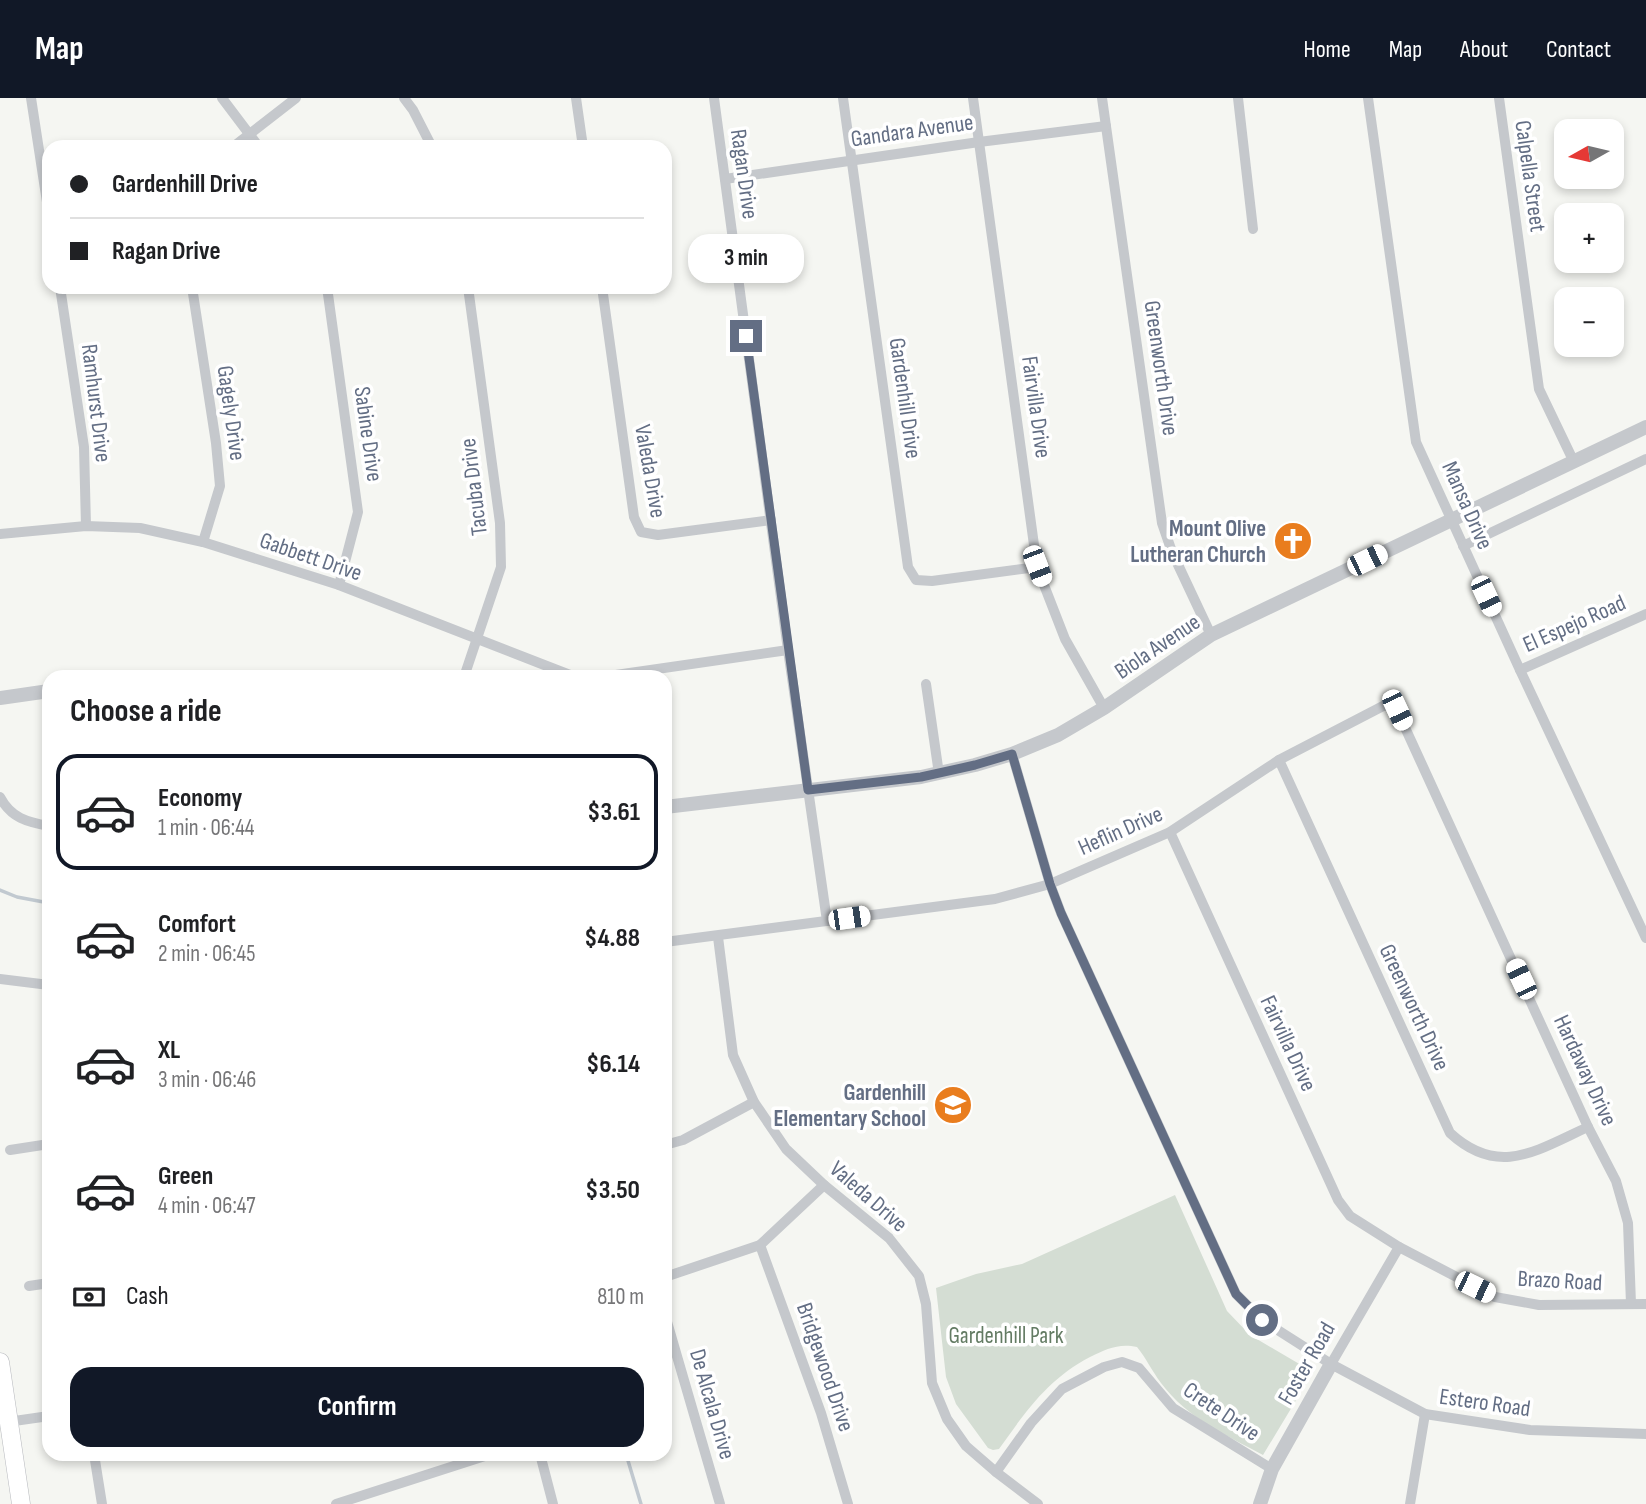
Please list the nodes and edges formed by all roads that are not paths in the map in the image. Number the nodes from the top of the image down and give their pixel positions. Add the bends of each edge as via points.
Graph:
1 (31, 98) edge
2 (222, 98) edge
3 (296, 98) edge
4 (404, 98) edge
5 (576, 98) edge
6 (714, 98) edge
7 (843, 98) edge
8 (973, 98) edge
9 (1102, 98) edge
10 (1238, 98) edge
11 (1368, 98) edge
12 (1499, 98) edge
13 (1106, 126) junction
14 (250, 136) junction
15 (244, 140) edge
16 (253, 140) edge
17 (428, 140) edge
18 (582, 140) edge
19 (979, 142) junction
20 (852, 160) junction
21 (42, 170) edge
22 (725, 179) junction
23 (1253, 229) dead end
24 (61, 294) edge
25 (193, 294) edge
26 (328, 294) edge
27 (469, 294) edge
28 (603, 294) edge
29 (1646, 427) edge
30 (1646, 459) edge
31 (1573, 460) junction
32 (771, 520) junction
33 (1451, 520) junction
34 (86, 526) junction
35 (0, 534) edge
36 (203, 542) junction
37 (1463, 546) junction
38 (1037, 566) junction
39 (339, 586) junction
40 (1646, 614) edge
41 (1211, 635) junction
42 (478, 640) junction
43 (788, 650) junction
44 (467, 670) edge
45 (557, 670) edge
46 (648, 670) edge
47 (1520, 670) junction
48 (926, 684) dead end
49 (42, 692) edge
50 (0, 698) edge
51 (1104, 708) junction
52 (1397, 710) joint
53 (1012, 754) junction
54 (1279, 760) junction
55 (939, 774) junction
56 (808, 790) junction
57 (0, 797) edge
58 (672, 806) edge
59 (42, 825) edge
60 (1170, 832) junction
61 (1050, 884) junction
62 (827, 921) junction
63 (718, 937) junction
64 (1646, 938) edge
65 (672, 941) edge
66 (0, 979) edge
67 (42, 984) edge
68 (754, 1102) junction
69 (1588, 1126) junction
70 (672, 1143) edge
71 (42, 1145) edge
72 (10, 1150) dead end
73 (824, 1185) junction
74 (760, 1245) junction
75 (1399, 1247) junction
76 (672, 1275) edge
77 (42, 1284) edge
78 (29, 1286) dead end
79 (1631, 1304) junction
80 (1646, 1304) edge
81 (672, 1339) edge
82 (0, 1362) edge
83 (1331, 1364) junction
84 (1424, 1414) junction
85 (42, 1417) edge
86 (4, 1422) edge
87 (1646, 1434) edge
88 (95, 1461) edge
89 (469, 1461) edge
90 (542, 1461) edge
91 (1272, 1469) junction
92 (996, 1472) junction
93 (21, 1504) edge
94 (102, 1504) edge
95 (336, 1504) edge
96 (553, 1504) edge
97 (720, 1504) edge
98 (848, 1504) edge
99 (1038, 1504) edge
100 (1260, 1504) edge
101 (1410, 1504) edge

1 - 21 street
2 - 14 street
3 - 14 street
4 - 17 street
5 - 18 street
6 - 22 street, Ragan Drive
7 - 20 street, Gardenhill Drive
8 - 19 street, Fairvilla Drive
9 - 13 street, Greenworth Drive
10 - 23 street
11 - 33 street, Mansa Drive via 1416,442
12 - 31 street, Calpella Street via 1539,389
13 - 19 street, Gandara Avenue
13 - 41 street, Greenworth Drive via 1162,523
14 - 15 street
14 - 16 street
19 - 20 street, Gandara Avenue
19 - 38 street, Fairvilla Drive
20 - 22 street, Gandara Avenue
20 - 38 street, Gardenhill Drive via 908,567 916,580 932,582
22 - 32 street, Ragan Drive
24 - 34 street, Ramhurst Drive via 85,447
25 - 36 street, Gagely Drive via 219,486
26 - 39 street, Sabine Drive via 358,512
27 - 42 street, Tacuba Drive via 500,523 501,567
28 - 32 street, Valeda Drive via 634,517 641,532 658,535
29 - 31 street, Biola Avenue
30 - 37 street
31 - 33 street, Biola Avenue
32 - 43 street, Ragan Drive
33 - 37 street, Mansa Drive
33 - 41 street, Biola Avenue
34 - 35 street, Gabbett Drive
34 - 36 street, Gabbett Drive via 140,528
36 - 39 street, Gabbett Drive
37 - 47 street, Mansa Drive
38 - 51 street, Fairvilla Drive via 1065,639
39 - 42 street, Gabbett Drive
40 - 47 street, El Espejo Road
41 - 51 street, Biola Avenue
42 - 44 street, Tacuba Drive
42 - 45 street, Gabbett Drive
43 - 46 street, Gabbett Drive
43 - 56 street, Ragan Drive
47 - 64 street, Mansa Drive
48 - 55 street
49 - 50 street
51 - 53 street, Biola Avenue via 1058,735
52 - 54 street, Heflin Drive via 1385,705
52 - 69 street, Hardaway Drive
53 - 55 street, Biola Avenue
53 - 61 street
54 - 60 street, Heflin Drive
54 - 69 street, Greenworth Drive via 1450,1133 1486,1157 1511,1157 1533,1152
55 - 56 street, Biola Avenue
56 - 58 street, Biola Avenue
56 - 62 street, Ragan Drive
57 - 59 street via 7,811
60 - 61 street, Heflin Drive
60 - 75 street, Fairvilla Drive via 1338,1200 1350,1216
61 - 62 street, Heflin Drive via 995,899
61 - 83 street via 1236,1294 1262,1320
62 - 63 street, Heflin Drive
63 - 65 street, Heflin Drive
63 - 68 street, Valeda Drive via 733,1055
66 - 67 street
68 - 70 street
68 - 73 street, Valeda Drive via 786,1149
69 - 79 street, Hardaway Drive via 1616,1181 1628,1223
71 - 72 street
73 - 74 street
73 - 92 street, Valeda Drive via 889,1238 919,1276 926,1304 932,1383 947,1419 966,1446
74 - 76 street
74 - 98 street, Bridgewood Drive via 821,1413
75 - 79 street, Brazo Road via 1495,1297 1539,1305
75 - 83 street, Foster Road
77 - 78 street
79 - 80 street, Brazo Road
81 - 97 street, De Alcala Drive
82 - 86 main road
83 - 84 street, Estero Road
83 - 91 street, Foster Road
84 - 87 street, Estero Road via 1530,1430
84 - 101 street
85 - 86 street
86 - 93 main road
88 - 94 street
89 - 95 street
90 - 96 street
91 - 92 street, Crete Drive via 1173,1408 1139,1368 1122,1362 1062,1389
91 - 100 street, Foster Road
92 - 99 street, Valeda Drive

